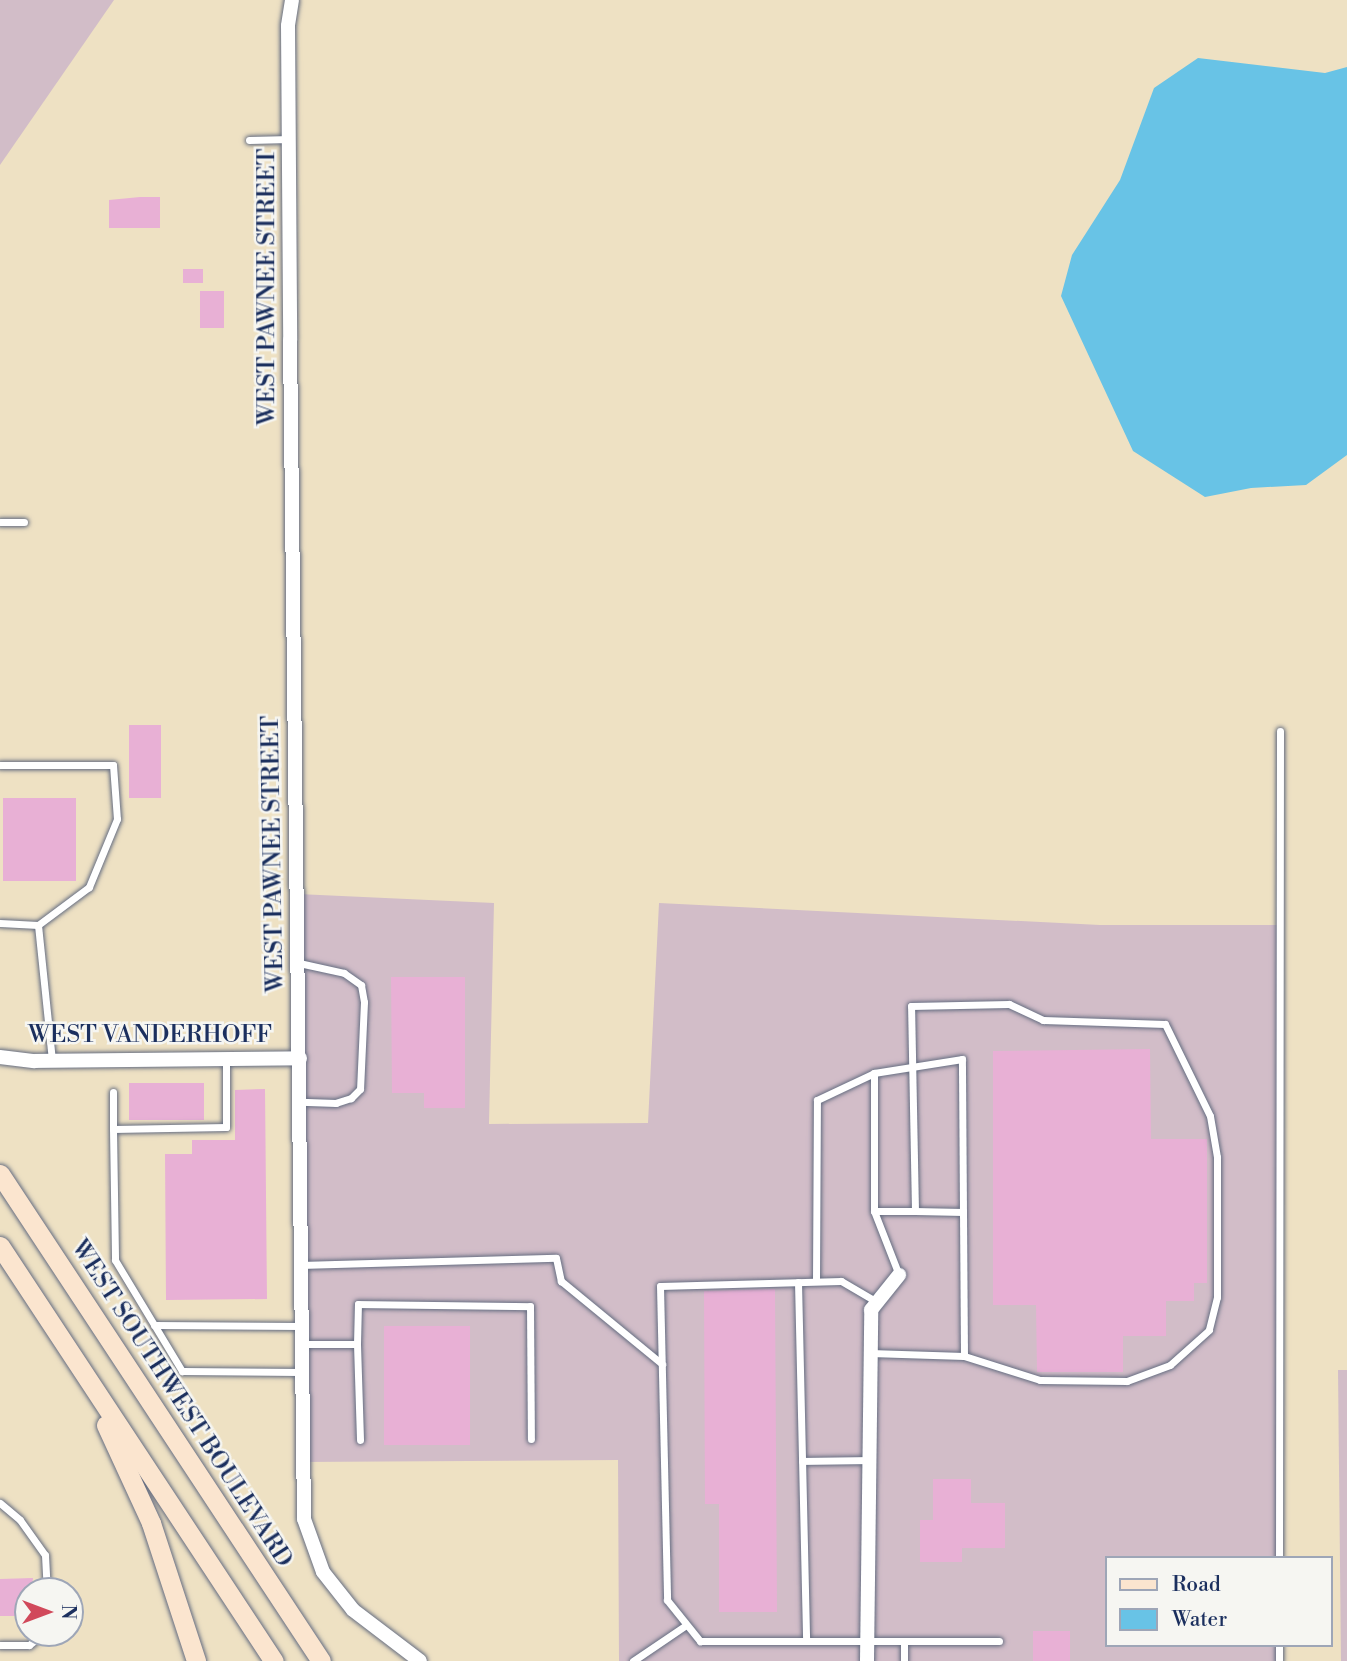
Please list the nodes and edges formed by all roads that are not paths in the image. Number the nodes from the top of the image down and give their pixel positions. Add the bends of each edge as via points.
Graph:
1 (292, 0) edge
2 (290, 139) junction
3 (249, 140) dead end
4 (0, 522) edge
5 (24, 522) dead end
6 (1280, 731) dead end
7 (0, 765) edge
8 (0, 923) edge
9 (38, 925) junction
10 (299, 962) junction
11 (0, 1057) edge
12 (300, 1058) junction
13 (226, 1059) junction
14 (52, 1061) junction
15 (913, 1063) junction
16 (874, 1073) junction
17 (113, 1092) dead end
18 (300, 1102) junction
19 (113, 1129) junction
20 (0, 1174) edge
21 (874, 1211) junction
22 (915, 1211) junction
23 (963, 1212) junction
24 (0, 1246) edge
25 (300, 1265) junction
26 (899, 1275) joint
27 (816, 1281) junction
28 (798, 1282) junction
29 (877, 1302) junction
30 (154, 1325) junction
31 (300, 1326) junction
32 (300, 1344) junction
33 (357, 1344) junction
34 (870, 1353) junction
35 (964, 1356) junction
36 (77, 1363) junction
37 (662, 1364) junction
38 (300, 1372) junction
39 (531, 1439) dead end
40 (360, 1440) dead end
41 (802, 1461) junction
42 (869, 1461) junction
43 (0, 1503) edge
44 (1279, 1556) edge
45 (46, 1577) edge
46 (686, 1625) junction
47 (806, 1640) junction
48 (867, 1641) junction
49 (904, 1641) junction
50 (999, 1641) dead end
51 (196, 1661) edge
52 (274, 1661) edge
53 (321, 1661) edge
54 (420, 1661) edge
55 (634, 1661) edge
56 (867, 1661) edge
57 (904, 1661) edge

1 - 2 street, WEST PAWNEE STREET
2 - 3 lane
2 - 10 street, WEST PAWNEE STREET
4 - 5 lane
6 - 44 lane
7 - 9 lane via 113,765 117,819 89,887
8 - 9 lane
9 - 14 lane
10 - 12 street, WEST PAWNEE STREET
10 - 18 lane via 344,973 361,985 364,1002 360,1088 351,1098 336,1103
11 - 14 street, WEST VANDERHOFF
12 - 13 street, WEST VANDERHOFF
12 - 18 street, WEST PAWNEE STREET
13 - 14 street, WEST VANDERHOFF
13 - 19 lane via 226,1127
15 - 16 lane
15 - 22 lane
15 - 23 lane via 962,1059
15 - 35 lane via 911,1006 1009,1004 1043,1020 1165,1024 1210,1116 1217,1157 1217,1297 1209,1331 1192,1348 1170,1365 1127,1381 1040,1380
16 - 21 lane
16 - 27 lane via 817,1100
17 - 19 lane
18 - 25 street, WEST PAWNEE STREET
19 - 30 lane via 115,1260
20 - 53 main road, WEST SOUTHWEST BOULEVARD
21 - 22 lane
21 - 26 lane
22 - 23 lane
23 - 35 lane
24 - 36 main road
25 - 31 street, WEST PAWNEE STREET
25 - 37 lane via 556,1258 561,1281
26 - 29 street
27 - 28 lane
27 - 29 lane via 841,1281
28 - 37 lane via 660,1286
28 - 41 lane
29 - 34 street via 871,1310
30 - 31 lane
30 - 38 lane via 182,1371
31 - 32 street, WEST PAWNEE STREET
32 - 33 lane
32 - 38 street, WEST PAWNEE STREET
33 - 39 lane via 358,1304 530,1306
33 - 40 lane
34 - 35 lane
34 - 42 street
36 - 51 main road via 151,1524
36 - 52 main road
37 - 46 lane via 667,1600
38 - 54 street, WEST PAWNEE STREET via 304,1519 323,1572 353,1610
41 - 42 lane
41 - 47 lane
42 - 48 street
43 - 45 lane via 20,1520 45,1555
46 - 47 lane via 700,1641
46 - 55 lane
47 - 48 lane
48 - 49 lane
48 - 56 street
49 - 50 lane
49 - 57 lane

